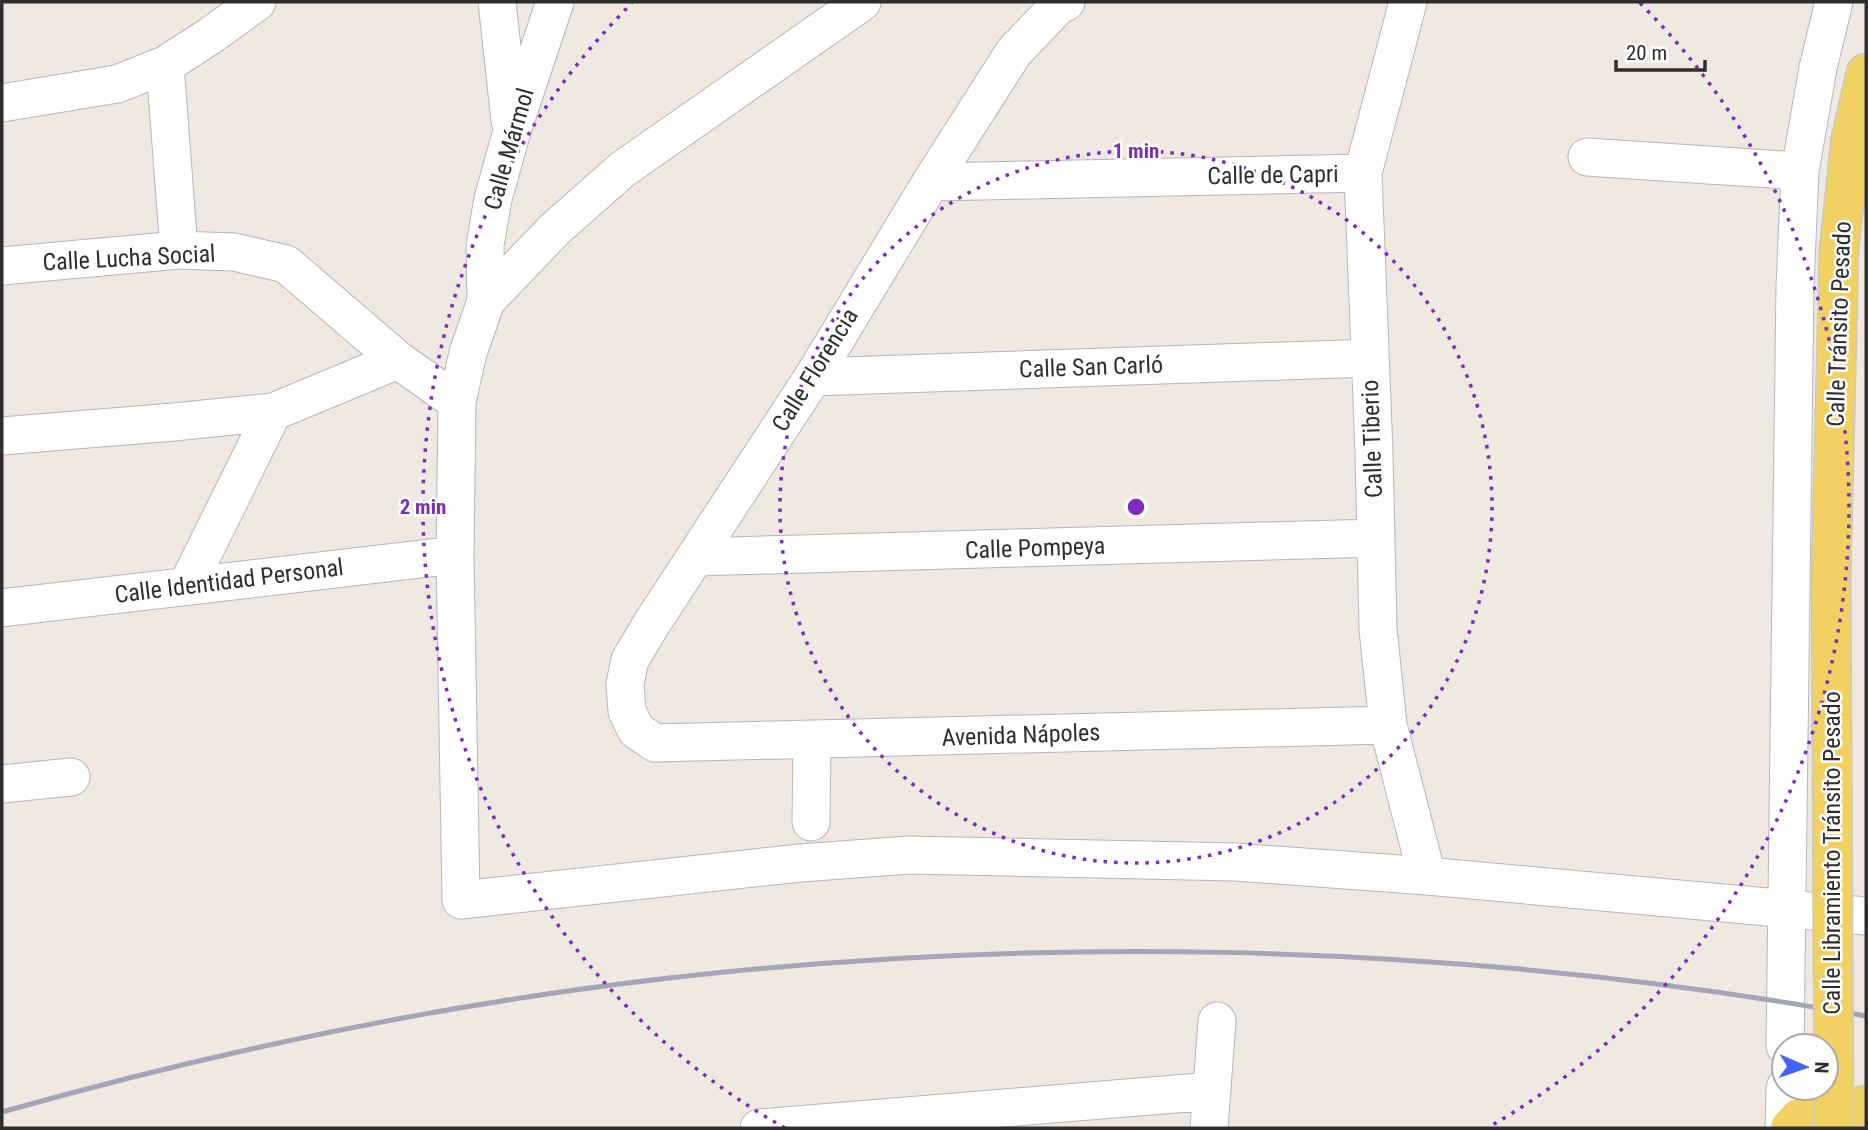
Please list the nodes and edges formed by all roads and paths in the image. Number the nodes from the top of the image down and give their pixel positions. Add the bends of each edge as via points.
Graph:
1 (257, 2) edge
2 (497, 2) edge
3 (555, 2) edge
4 (862, 2) edge
5 (1408, 2) edge
6 (1834, 2) edge
7 (1062, 3) edge
8 (165, 65) junction
9 (1866, 73) edge
10 (2, 103) edge
11 (512, 131) junction
12 (1587, 157) dead end
13 (1800, 171) junction
14 (1363, 173) junction
15 (931, 182) junction
16 (179, 250) junction
17 (2, 266) edge
18 (486, 300) junction
19 (1370, 358) junction
20 (398, 360) junction
21 (813, 376) junction
22 (457, 402) junction
23 (273, 412) junction
24 (2, 436) edge
25 (1375, 538) junction
26 (456, 555) junction
27 (695, 557) junction
28 (1831, 577) joint
29 (187, 586) junction
30 (2, 608) edge
31 (1388, 725) junction
32 (812, 741) junction
33 (655, 743) joint
34 (71, 777) dead end
35 (2, 783) edge
36 (811, 822) dead end
37 (1427, 876) junction
38 (1786, 909) junction
39 (1866, 916) edge
40 (1217, 1021) dead end
41 (1785, 1032) edge
42 (1212, 1091) junction
43 (1785, 1102) edge
44 (1866, 1105) edge
45 (1033, 1117) edge
46 (851, 1124) edge
47 (760, 1128) edge
48 (1209, 1128) edge
49 (1784, 1128) edge
50 (1790, 1128) edge
51 (1834, 1128) edge

1 - 8 street
2 - 11 street
3 - 11 street, Calle Mármol
4 - 18 street via 623,169 555,229
5 - 14 street, Calle Tiberio
6 - 13 street
7 - 15 street, Calle Florencia via 1014,52
8 - 10 street via 117,84
8 - 16 street
9 - 28 main road, Calle Tránsito Pesado via 1851,138 1839,250
11 - 18 street, Calle Mármol via 485,245
12 - 13 street
13 - 38 street
14 - 15 street, Calle de Capri
14 - 19 street, Calle Tiberio
15 - 21 street, Calle Florencia
16 - 17 street, Calle Lucha Social
16 - 20 street, Calle Lucha Social via 234,252 286,264
18 - 22 street
19 - 21 street, Calle San Carló
19 - 25 street, Calle Tiberio
20 - 22 street, Calle Lucha Social
20 - 23 street
21 - 27 street, Calle Florencia
22 - 26 street
23 - 24 street
23 - 29 street
25 - 27 street, Calle Pompeya
25 - 31 street, Calle Tiberio
26 - 29 street, Calle Identidad Personal
26 - 37 street via 461,900 909,855 1235,862
27 - 33 street, Calle Florencia via 631,660 625,684 627,711 636,730
28 - 51 main road, Calle Libramiento Tránsito Pesado, bridge
29 - 30 street, Calle Identidad Personal
31 - 32 street, Avenida Nápoles
31 - 37 street, Calle Tiberio
32 - 33 street, Avenida Nápoles
32 - 36 street
34 - 35 street
37 - 38 street
38 - 39 street
38 - 41 street
40 - 42 street
42 - 45 street
42 - 48 street
43 - 49 street
44 - 50 main road via 1799,1118
45 - 46 street
46 - 47 street

